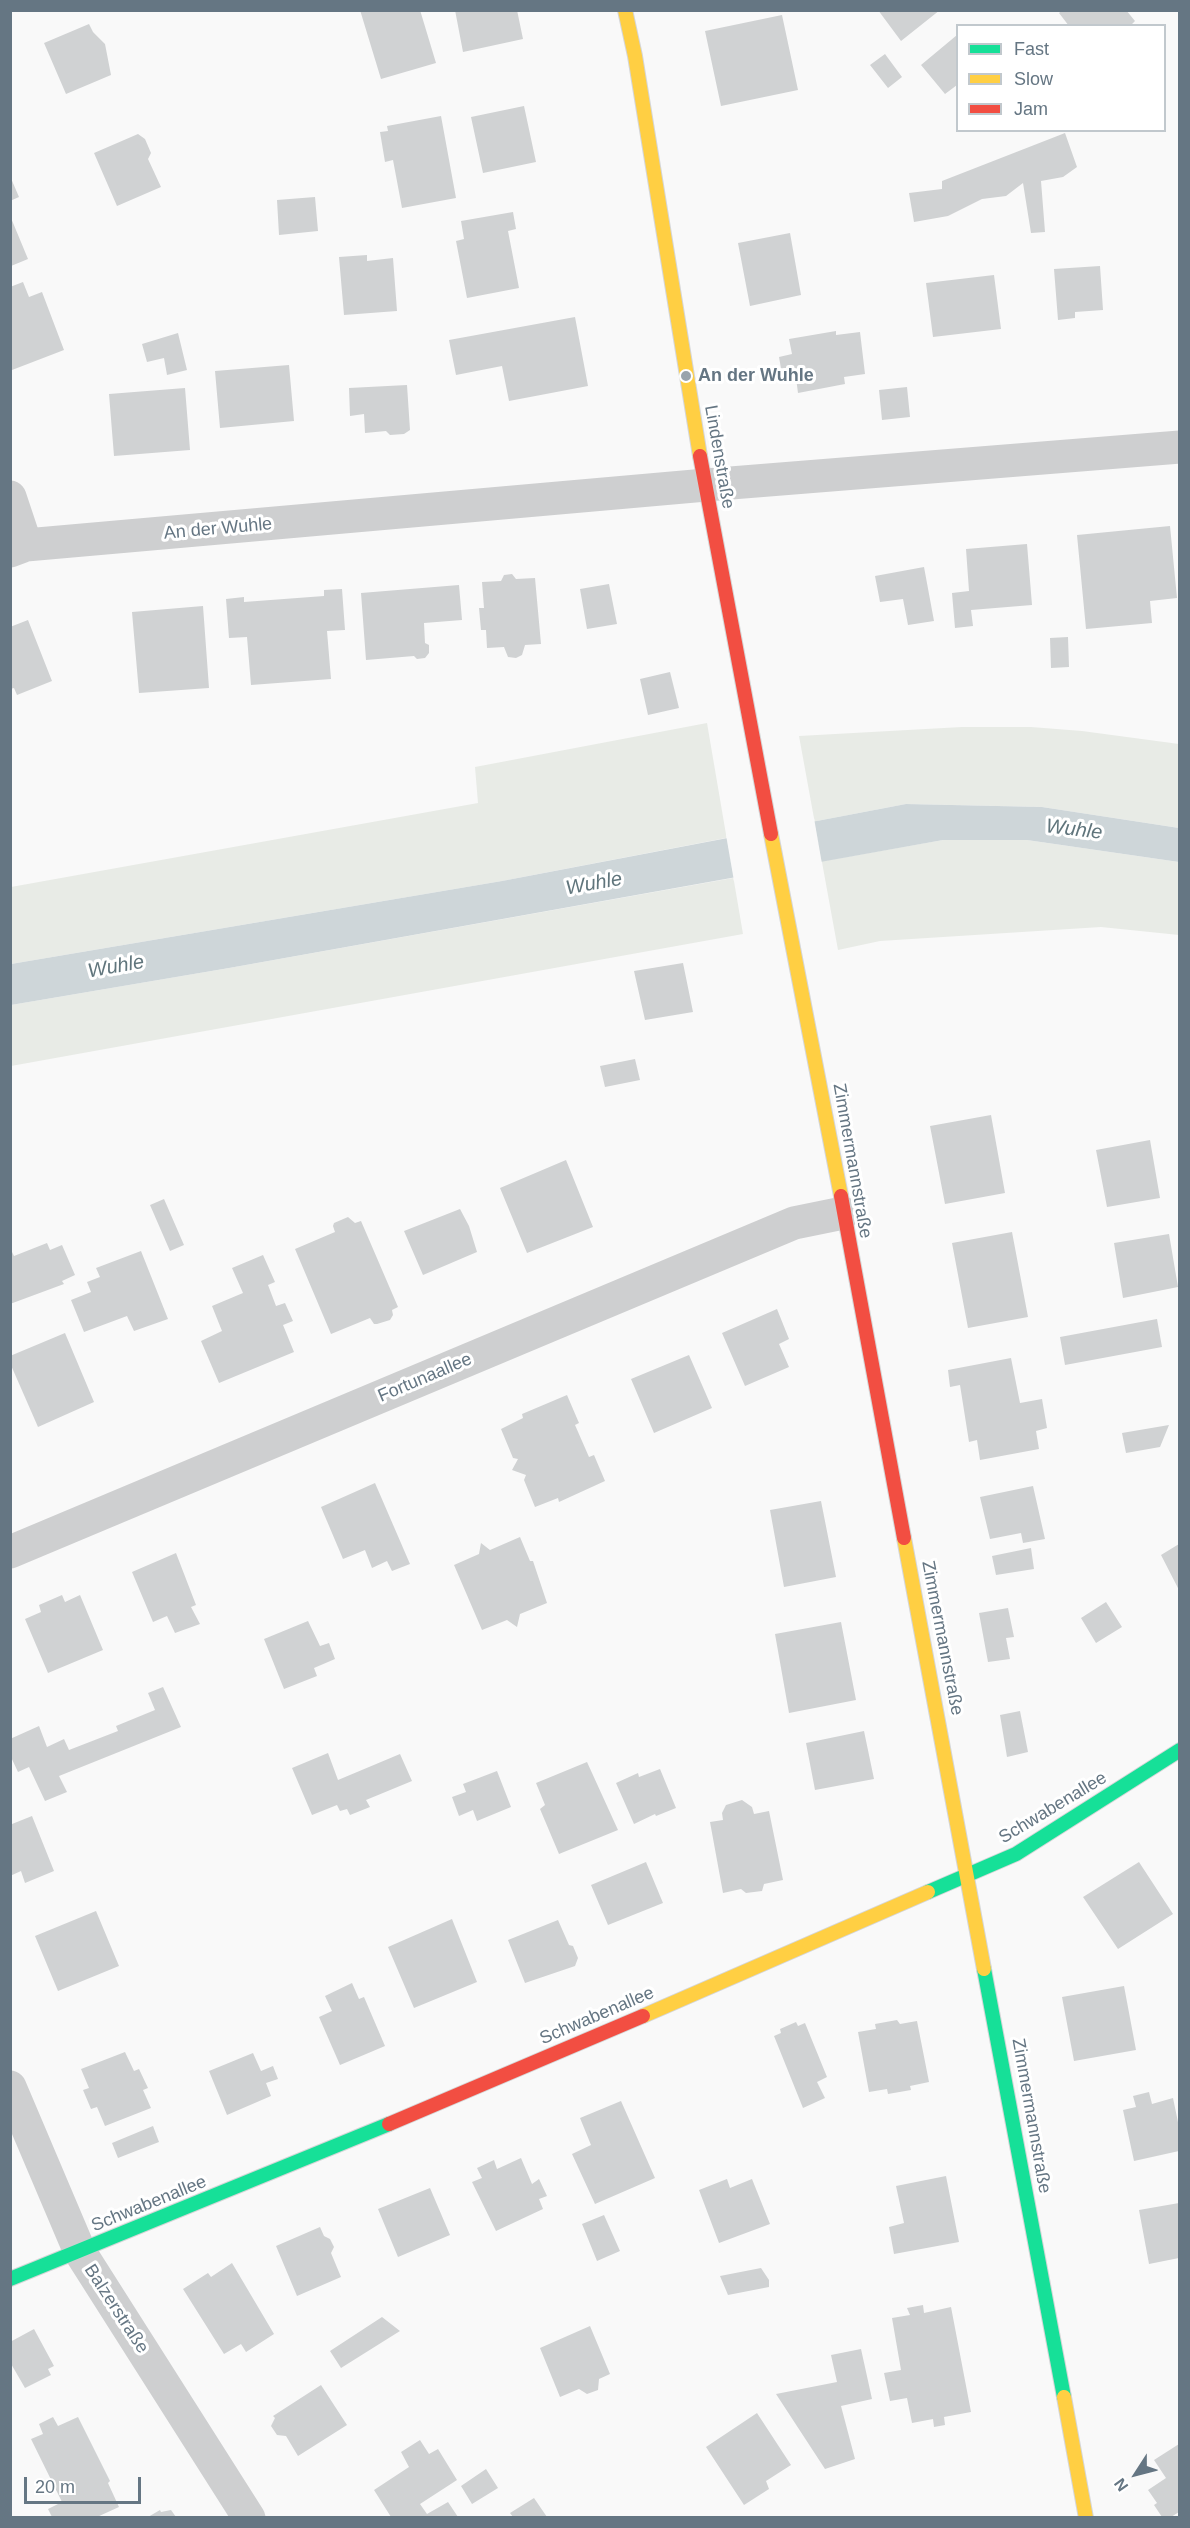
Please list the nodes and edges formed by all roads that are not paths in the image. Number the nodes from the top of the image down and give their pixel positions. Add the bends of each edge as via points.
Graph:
1 (626, 10) edge
2 (1179, 447) edge
3 (706, 485) junction
4 (10, 496) edge
5 (18, 548) edge
6 (757, 767) joint
7 (843, 1213) junction
8 (10, 1552) edge
9 (1179, 1750) edge
10 (968, 1875) junction
11 (10, 2087) edge
12 (80, 2252) junction
13 (10, 2278) edge
14 (249, 2517) edge
15 (1086, 2517) edge

1 - 3 street, Lindenstraße
2 - 3 street, An der Wuhle
3 - 5 street, An der Wuhle
3 - 6 street, Lindenstraße
4 - 5 street
6 - 7 street, Zimmermannstraße
7 - 8 street, Fortunaallee via 794,1223
7 - 10 street, Zimmermannstraße
9 - 10 street, Schwabenallee via 1016,1854
10 - 12 street, Schwabenallee via 429,2108
10 - 15 street, Zimmermannstraße
11 - 12 street, Balzerstraße
12 - 13 street, Schwabenallee
12 - 14 street, Balzerstraße

